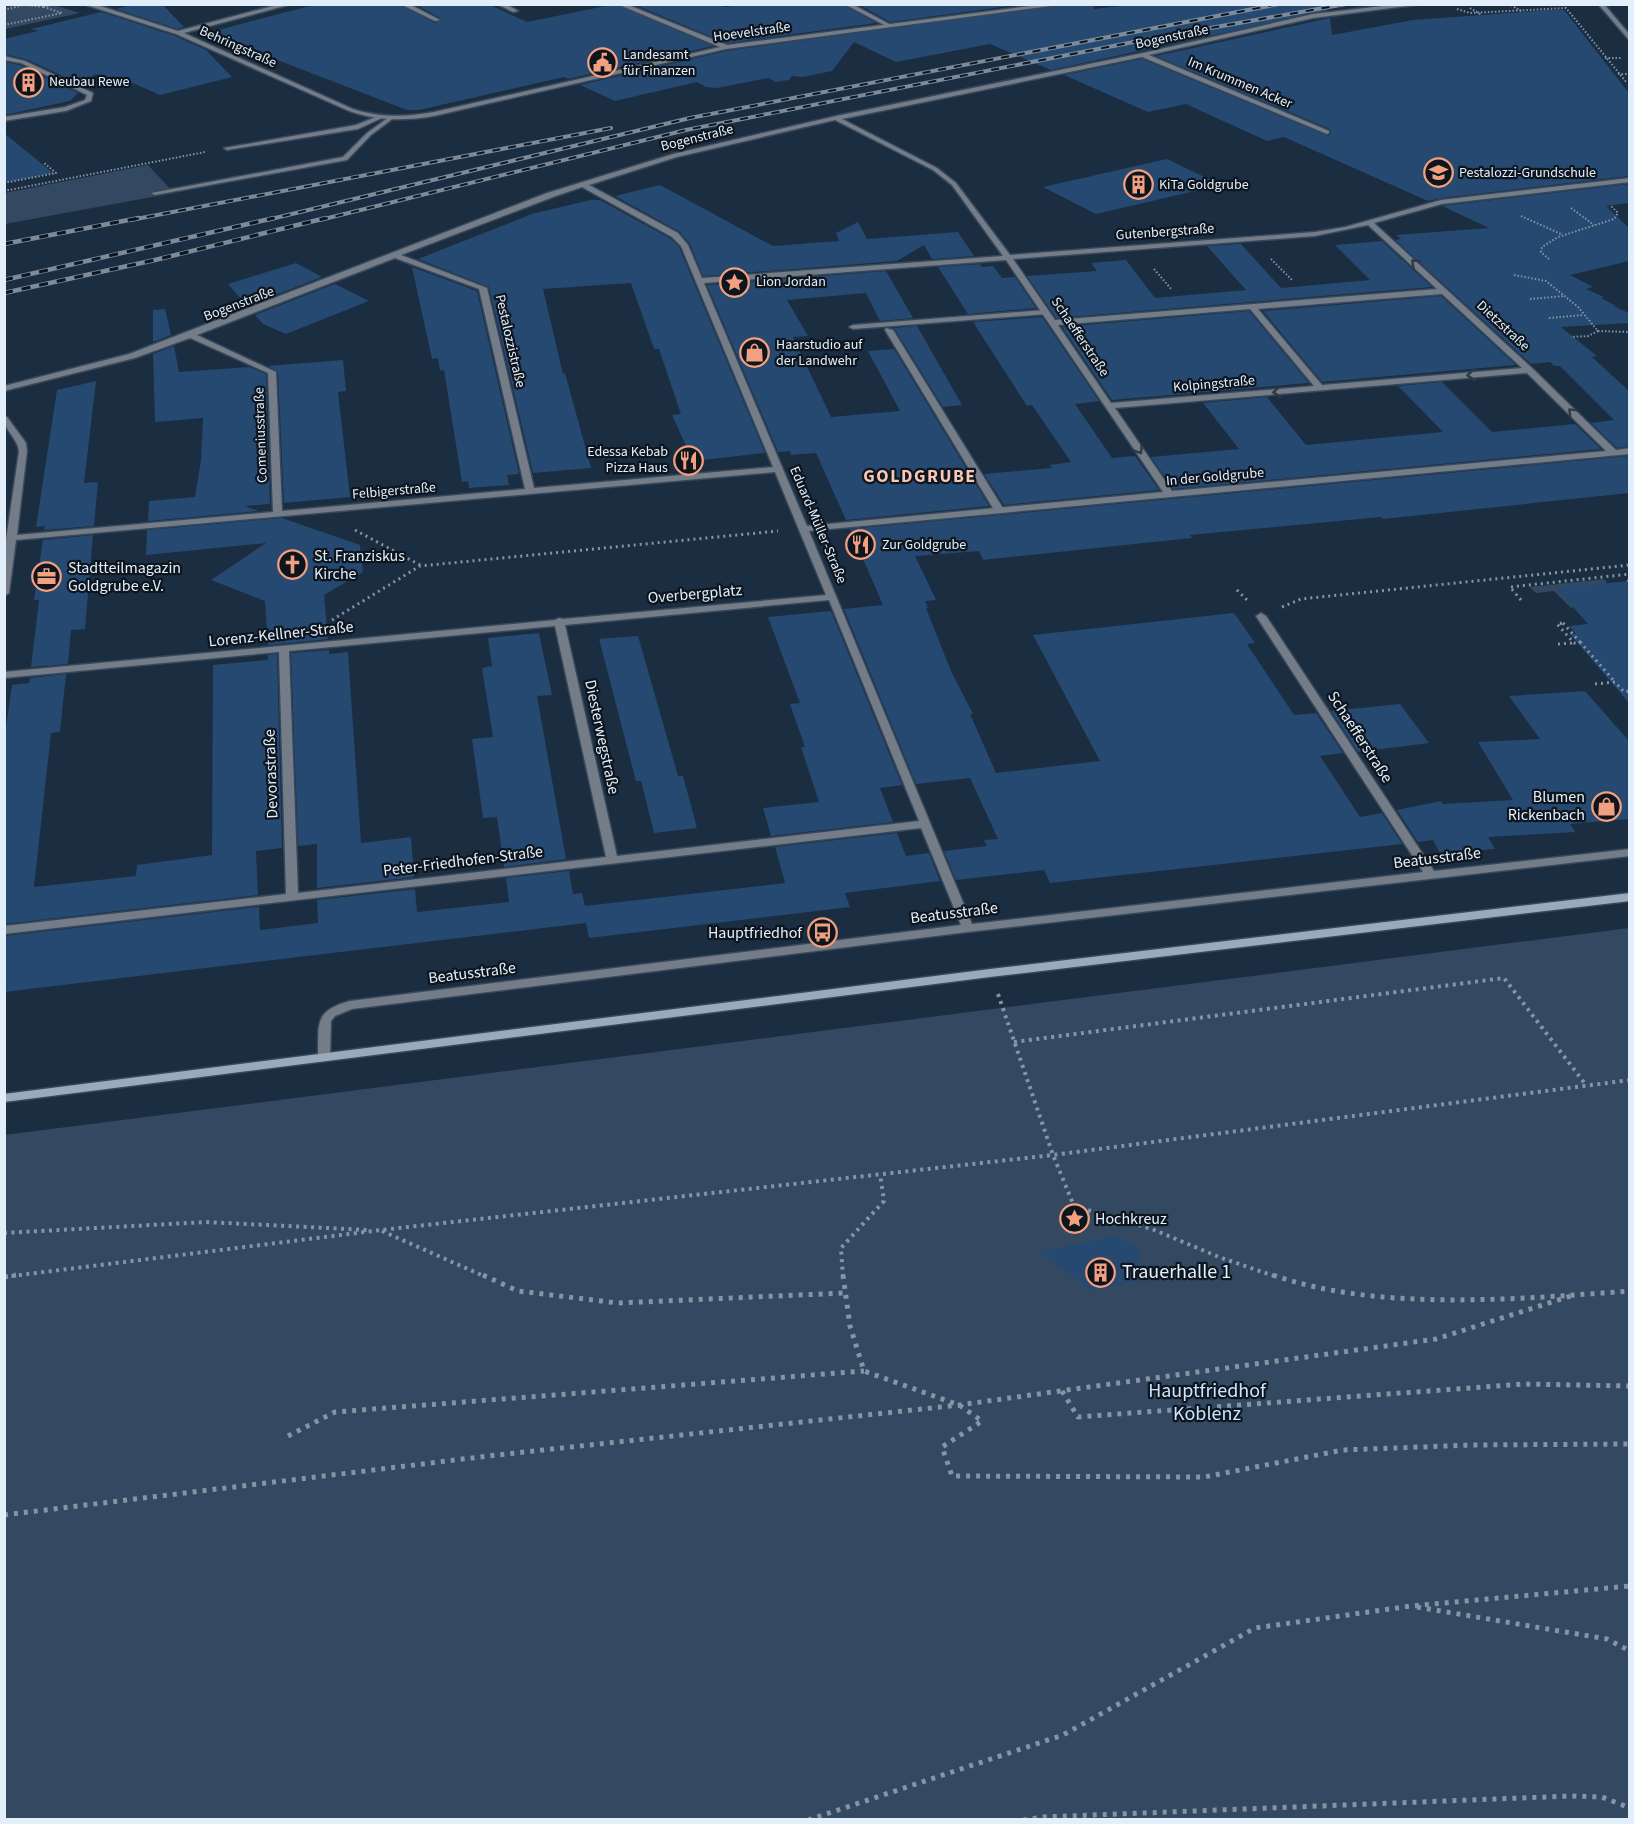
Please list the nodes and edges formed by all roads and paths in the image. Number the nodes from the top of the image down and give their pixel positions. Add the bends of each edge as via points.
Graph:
1 (54, 4) edge
2 (86, 4) edge
3 (289, 4) edge
4 (403, 4) edge
5 (500, 4) edge
6 (620, 4) edge
7 (847, 4) edge
8 (1063, 4) edge
9 (1420, 4) edge
10 (1547, 4) edge
11 (1601, 4) edge
12 (1511, 5) edge
13 (44, 7) junction
14 (1470, 8) dead end
15 (1457, 9) dead end
16 (1518, 9) junction
17 (1551, 9) junction
18 (4, 10) edge
19 (515, 11) dead end
20 (1523, 12) dead end
21 (1477, 13) junction
22 (1482, 15) dead end
23 (437, 20) dead end
24 (4, 26) edge
25 (890, 26) junction
26 (178, 33) junction
27 (1629, 39) edge
28 (1594, 45) junction
29 (1604, 45) dead end
30 (726, 47) junction
31 (1143, 55) junction
32 (4, 58) edge
33 (1605, 58) junction
34 (1622, 58) dead end
35 (1618, 74) junction
36 (1629, 74) edge
37 (1627, 83) dead end
38 (378, 118) junction
39 (836, 118) junction
40 (4, 119) edge
41 (388, 119) junction
42 (1328, 132) dead end
43 (227, 148) joint
44 (45, 163) dead end
45 (1629, 180) edge
46 (4, 183) edge
47 (582, 184) junction
48 (4, 191) edge
49 (154, 194) dead end
50 (1610, 205) dead end
51 (1571, 208) dead end
52 (1520, 215) dead end
53 (1370, 223) junction
54 (1595, 225) junction
55 (1562, 234) junction
56 (1252, 239) junction
57 (1137, 247) junction
58 (396, 256) junction
59 (1007, 256) junction
60 (1550, 259) dead end
61 (1514, 275) dead end
62 (698, 281) junction
63 (1445, 291) junction
64 (1565, 296) junction
65 (1530, 299) dead end
66 (1314, 302) junction
67 (1252, 307) junction
68 (1045, 312) junction
69 (1191, 312) junction
70 (1583, 315) junction
71 (1550, 318) dead end
72 (1052, 324) junction
73 (853, 327) dead end
74 (890, 330) dead end
75 (1598, 331) junction
76 (1629, 332) edge
77 (190, 335) junction
78 (1571, 337) dead end
79 (1529, 370) junction
80 (1320, 388) junction
81 (4, 389) edge
82 (1109, 406) junction
83 (4, 419) edge
84 (1629, 451) edge
85 (1614, 453) junction
86 (778, 469) junction
87 (530, 492) junction
88 (1169, 494) junction
89 (999, 510) junction
90 (321, 511) junction
91 (278, 515) junction
92 (803, 529) junction
93 (12, 538) junction
94 (1629, 565) edge
95 (420, 566) junction
96 (1629, 578) edge
97 (4, 592) edge
98 (832, 597) junction
99 (1521, 600) dead end
100 (1261, 616) joint
101 (332, 620) dead end
102 (559, 621) junction
103 (1577, 637) joint
104 (1580, 642) junction
105 (1574, 643) junction
106 (1558, 644) dead end
107 (284, 649) junction
108 (4, 675) edge
109 (1616, 683) junction
110 (1594, 684) dead end
111 (1628, 691) edge
112 (926, 824) junction
113 (1629, 852) edge
114 (612, 860) junction
115 (1431, 875) junction
116 (1629, 897) edge
117 (292, 898) junction
118 (968, 928) junction
119 (4, 930) edge
120 (990, 973) junction
121 (1014, 1042) junction
122 (324, 1057) junction
123 (1629, 1080) edge
124 (1587, 1086) junction
125 (4, 1098) edge
126 (1053, 1155) junction
127 (880, 1174) junction
128 (381, 1230) junction
129 (4, 1233) edge
130 (4, 1277) edge
131 (1629, 1291) edge
132 (844, 1293) junction
133 (1574, 1295) junction
134 (864, 1371) junction
135 (1629, 1386) edge
136 (1061, 1390) junction
137 (959, 1405) junction
138 (288, 1436) dead end
139 (1629, 1444) edge
140 (4, 1515) edge
141 (1629, 1586) edge
142 (1411, 1606) junction
143 (1629, 1651) edge
144 (1629, 1808) edge
145 (808, 1820) edge
146 (1023, 1820) edge

1 - 13 path
2 - 26 street, Behringstraße
3 - 26 street
4 - 23 street
5 - 19 street
6 - 30 street
7 - 25 street
8 - 25 street, Hoevelstraße
9 - 31 street, Bogenstraße via 1324,14
10 - 17 path
11 - 27 street
12 - 16 path
13 - 18 path via 24,5
13 - 24 path via 62,13
14 - 21 path
15 - 21 path
16 - 17 path
16 - 20 path
16 - 21 path
17 - 28 path via 1566,8
21 - 22 path
25 - 30 street, Hoevelstraße
26 - 38 street, Behringstraße via 351,110
28 - 29 path
28 - 33 path
30 - 41 street, Hoevelstraße via 434,114
31 - 39 street, Bogenstraße
31 - 42 street, Im Krummen Acker
32 - 40 street via 23,62 91,94 88,101 66,109
33 - 34 path
33 - 35 path
35 - 36 path
35 - 37 path
38 - 41 street, Hoevelstraße
38 - 43 street via 352,129
39 - 47 street, Bogenstraße via 675,155
39 - 59 street, Schaefferstraße via 946,177
41 - 49 street via 345,159
43 - 48 path
44 - 46 path via 56,173
45 - 53 street, Gutenbergstraße via 1441,202
47 - 58 street, Bogenstraße
47 - 62 street, Eduard-Müller-Straße via 675,235 684,245
50 - 54 path via 1618,216
51 - 54 path
52 - 55 path
53 - 56 street, Gutenbergstraße via 1315,234
63 -> 53 street, Dietzstraße
54 - 55 path
55 - 60 path via 1542,247 1541,252
56 - 57 street, Gutenbergstraße
56 - 66 path
57 - 59 street, Gutenbergstraße
57 - 69 path
58 - 77 street, Bogenstraße
58 - 87 street, Pestalozzistraße via 483,288
59 - 62 street, Gutenbergstraße
59 - 68 street, Schaefferstraße
61 - 64 path via 1546,281
62 - 86 street, Eduard-Müller-Straße
63 - 66 street
63 - 79 street, Dietzstraße
64 - 65 path
64 - 70 path
66 - 67 street
67 - 69 street
67 - 80 street
68 - 72 street, Schaefferstraße
68 - 73 street
69 - 72 street
70 - 71 path
70 - 75 path
72 - 82 street, Schaefferstraße
74 - 89 street
75 - 76 path
75 - 78 path
77 - 81 street, Bogenstraße via 118,360
77 - 91 street, Comeniusstraße via 272,372
79 -> 80 street, Kolpingstraße
85 -> 79 street, Dietzstraße
80 -> 82 street, Kolpingstraße
82 -> 88 street, Schaefferstraße
83 - 93 street via 22,443 23,451
84 - 85 street, In der Goldgrube
85 - 88 street, In der Goldgrube
86 - 87 street, Felbigerstraße
86 - 92 street, Eduard-Müller-Straße
87 - 90 street, Felbigerstraße
88 - 89 street, In der Goldgrube
89 - 92 street, In der Goldgrube
90 - 91 street, Felbigerstraße
90 - 95 path
91 - 93 street, Felbigerstraße
92 - 95 path
92 - 98 street, Eduard-Müller-Straße
93 - 97 street
94 - 100 path via 1301,599
95 - 101 path
96 - 99 path via 1510,587
98 - 102 street, Overbergplatz
98 - 112 street, Eduard-Müller-Straße
100 - 115 street, Schaefferstraße
102 - 107 street, Lorenz-Kellner-Straße
102 - 114 street, Diesterwegstraße
103 - 104 path
103 - 105 path via 1563,623 1557,624
104 - 105 path
104 - 109 path
105 - 106 path
107 - 108 street, Lorenz-Kellner-Straße
107 - 117 street, Devorastraße
109 - 110 path
109 - 111 path via 1624,692
112 - 114 street, Peter-Friedhofen-Straße
112 - 118 street, Eduard-Müller-Straße
113 - 115 street, Beatusstraße
114 - 117 street, Peter-Friedhofen-Straße
115 - 118 street, Beatusstraße
116 - 120 street
117 - 119 street, Peter-Friedhofen-Straße
118 - 122 street, Beatusstraße via 350,1005 325,1020
120 - 121 path
120 - 122 street
121 - 124 path via 1504,978
121 - 126 path
122 - 125 street
123 - 124 path
124 - 126 path
126 - 127 path
126 - 133 path via 1074,1206 1152,1229 1306,1287 1419,1300
127 - 128 path
127 - 132 path via 884,1201 841,1248
128 - 129 path via 206,1222
128 - 130 path
128 - 132 path via 518,1291 618,1303
131 - 133 path
132 - 134 path via 854,1350
133 - 136 path via 1436,1339
134 - 137 path
134 - 138 path via 335,1412
135 - 136 path via 1523,1384 1078,1418
136 - 137 path
137 - 139 path via 982,1422 942,1447 952,1476 1204,1477 1343,1450
137 - 140 path via 476,1457
141 - 142 path
142 - 143 path via 1607,1640
142 - 145 path via 1254,1628 1063,1735
144 - 146 path via 1602,1797 1571,1796

